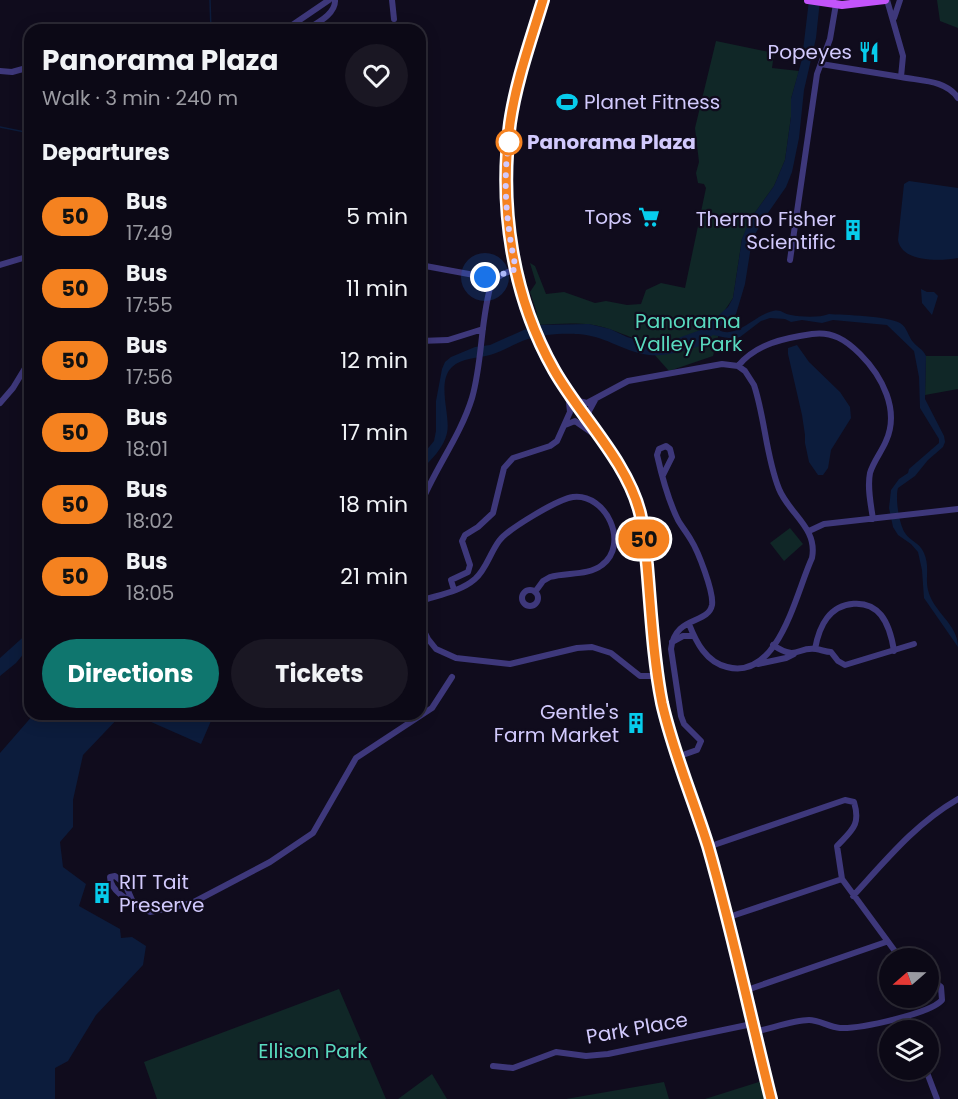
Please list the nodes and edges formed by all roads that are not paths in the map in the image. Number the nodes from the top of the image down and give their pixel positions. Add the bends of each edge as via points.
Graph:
1 (329, 0) edge
2 (335, 0) edge
3 (392, 0) edge
4 (543, 0) edge
5 (808, 0) edge
6 (886, 0) edge
7 (900, 0) edge
8 (836, 4) junction
9 (394, 19) dead end
10 (893, 21) junction
11 (294, 24) edge
12 (314, 24) edge
13 (821, 64) junction
14 (24, 69) edge
15 (0, 71) edge
16 (901, 77) junction
17 (958, 98) edge
18 (24, 258) edge
19 (790, 260) dead end
20 (0, 264) edge
21 (426, 266) edge
22 (516, 269) junction
23 (492, 281) junction
24 (483, 329) junction
25 (426, 341) edge
26 (738, 366) junction
27 (24, 370) edge
28 (567, 390) junction
29 (573, 399) junction
30 (595, 400) junction
31 (0, 403) edge
32 (589, 423) junction
33 (565, 425) junction
34 (599, 437) junction
35 (663, 475) dead end
36 (426, 493) edge
37 (958, 509) edge
38 (873, 519) junction
39 (809, 531) junction
40 (454, 590) junction
41 (535, 592) dead end
42 (426, 599) edge
43 (689, 624) junction
44 (426, 635) edge
45 (693, 636) junction
46 (672, 642) junction
47 (914, 644) dead end
48 (773, 645) junction
49 (815, 649) junction
50 (894, 651) junction
51 (796, 653) junction
52 (754, 664) junction
53 (657, 676) junction
54 (453, 677) dead end
55 (426, 712) edge
56 (414, 720) edge
57 (678, 758) junction
58 (958, 799) edge
59 (708, 847) junction
60 (842, 879) junction
61 (854, 896) junction
62 (132, 900) dead end
63 (726, 918) junction
64 (886, 942) junction
65 (891, 948) edge
66 (939, 985) edge
67 (744, 991) junction
68 (939, 1002) edge
69 (930, 1008) edge
70 (907, 1016) junction
71 (908, 1020) edge
72 (752, 1024) junction
73 (754, 1032) junction
74 (493, 1066) dead end
75 (930, 1080) edge
76 (771, 1099) edge
77 (937, 1099) edge

1 - 11 street
2 - 12 street via 333,10
3 - 9 street
4 - 22 main road via 519,82 510,132 506,187
5 - 8 main road
6 - 8 main road
6 - 10 street
7 - 10 street
8 - 13 street
10 - 16 street via 903,56
13 - 16 street
13 - 19 street
14 - 15 street
16 - 17 street via 943,85
18 - 20 street
21 - 23 street
22 - 23 street
22 - 28 main road via 531,320
23 - 24 street
24 - 25 street via 448,340
24 - 36 street via 472,398 459,433
26 - 30 street via 722,364 646,377 620,385
26 - 38 street via 747,355 765,345 816,334 846,341 867,360 884,387 891,414 887,440 870,474
26 - 39 street via 757,393 780,490
27 - 31 street
28 - 29 main road
28 - 33 street via 570,411
29 - 30 street via 586,403
29 - 32 main road
30 - 32 street via 589,411
32 - 34 main road
33 - 34 street via 575,421
33 - 40 street via 550,446 513,458 504,468 492,513 462,541 470,565 468,572 451,580
34 - 53 main road via 628,481 640,513
35 - 43 street via 711,597 706,614
37 - 38 street
38 - 39 street via 824,524
39 - 48 street via 812,558 783,634
40 - 41 street via 477,578 507,532 563,500 574,497 592,501 604,511 614,531 614,547 607,561 594,570 543,581
40 - 42 street
43 - 45 street
43 - 46 street via 679,628
44 - 53 street via 436,649 456,658 510,664 592,647 611,652 640,676
45 - 46 street
45 - 52 street via 718,664 736,669
46 - 57 street via 681,716 701,741 697,750
47 - 50 street
48 - 51 street via 784,653
48 - 52 street
49 - 50 street via 831,652 845,665
49 - 50 street via 828,616 854,603 880,614 889,629
49 - 51 street
51 - 52 street
53 - 57 main road
54 - 55 street
56 - 62 street via 356,758 313,833 270,862 192,903 150,912
57 - 59 main road
58 - 61 street via 913,831
59 - 60 street via 845,800 854,802 856,825 837,846
59 - 63 main road
60 - 61 street
60 - 63 street
61 - 64 street
63 - 67 main road
64 - 65 street
64 - 67 street
66 - 68 street
67 - 72 main road
69 - 70 street
70 - 71 street
70 - 73 street via 848,1028 810,1020
72 - 73 main road
72 - 74 street, Park Place via 608,1054 556,1052 513,1068
73 - 76 main road
75 - 77 street

